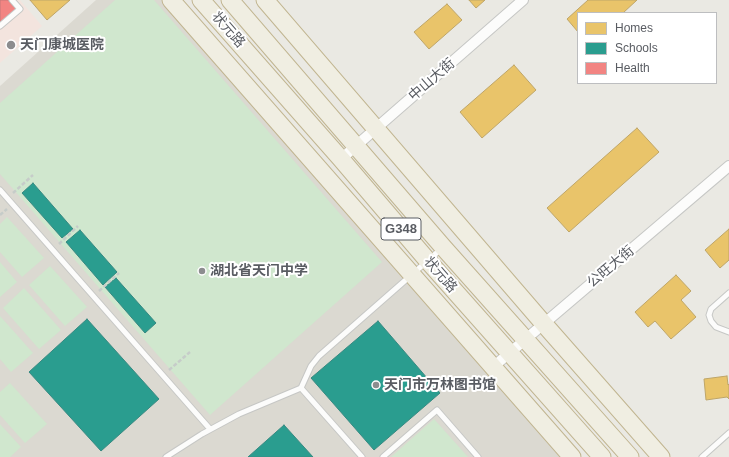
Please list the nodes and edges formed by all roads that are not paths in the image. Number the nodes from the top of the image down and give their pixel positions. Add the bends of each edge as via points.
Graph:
1 (12, 0) edge
2 (171, 0) edge
3 (201, 0) edge
4 (230, 0) edge
5 (265, 0) edge
6 (523, 0) edge
7 (0, 26) edge
8 (376, 129) junction
9 (356, 146) junction
10 (341, 159) junction
11 (729, 166) edge
12 (0, 190) edge
13 (443, 247) junction
14 (428, 261) junction
15 (412, 274) junction
16 (729, 293) edge
17 (544, 324) junction
18 (729, 332) edge
19 (525, 339) junction
20 (509, 353) junction
21 (493, 367) junction
22 (301, 388) junction
23 (210, 429) junction
24 (729, 433) edge
25 (166, 457) edge
26 (362, 457) edge
27 (383, 457) edge
28 (478, 457) edge
29 (572, 457) edge
30 (602, 457) edge
31 (630, 457) edge
32 (661, 457) edge
33 (702, 457) edge

1 - 7 lane via 20,9
2 - 15 highway
3 - 10 highway, 状元路 / G348
4 - 9 highway, 状元路 / G348
5 - 8 highway
6 - 8 street, 中山大街
8 - 9 street, 中山大街
8 - 17 highway
9 - 10 street, 中山大街
9 - 13 highway, 状元路 / G348
10 - 14 highway, 状元路 / G348
11 - 17 street, 公旺大街
12 - 23 lane
13 - 14 lane
13 - 19 highway, 状元路 / G348
14 - 15 lane
14 - 20 highway, 状元路 / G348
15 - 21 highway
15 - 22 lane via 319,356 311,366
16 - 18 lane via 711,309 709,315 716,328
17 - 19 street, 公旺大街
17 - 32 highway
19 - 20 street, 公旺大街
19 - 31 highway, 状元路 / G348
20 - 21 street, 公旺大街
20 - 30 highway, 状元路 / G348
21 - 29 highway
22 - 23 lane
22 - 26 lane
23 - 25 lane
24 - 33 lane
27 - 28 lane via 437,410

